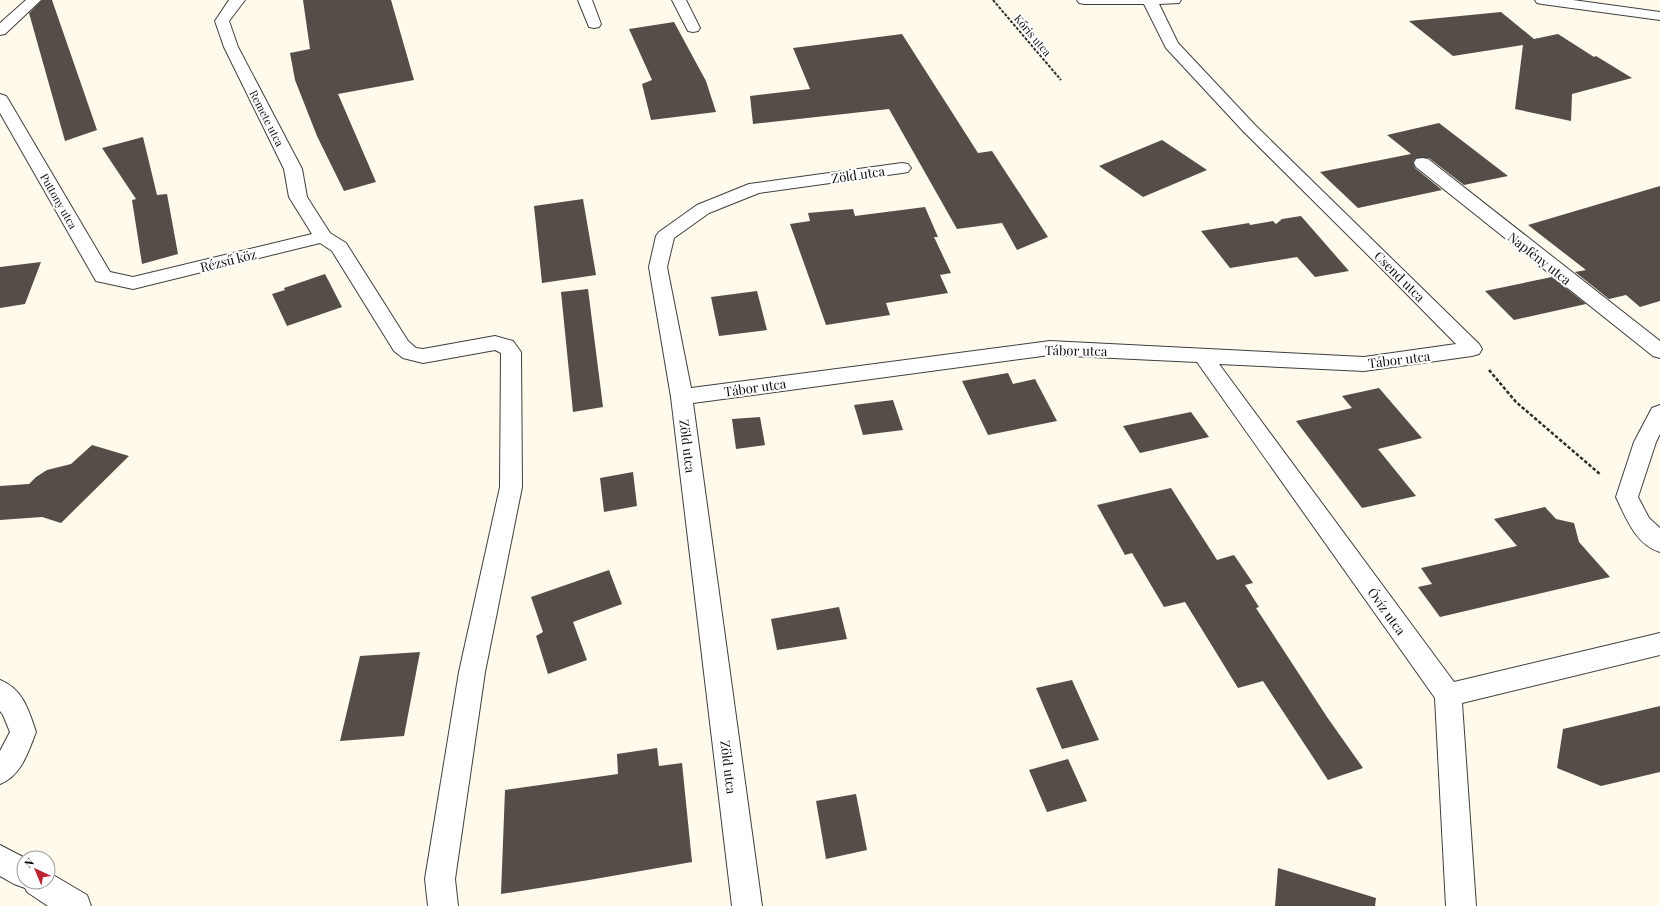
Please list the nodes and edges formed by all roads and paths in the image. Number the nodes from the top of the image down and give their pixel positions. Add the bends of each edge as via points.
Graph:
1 (34, 0) edge
2 (238, 0) edge
3 (585, 0) edge
4 (679, 0) edge
5 (993, 0) edge
6 (1084, 0) edge
7 (1162, 0) edge
8 (1174, 0) edge
9 (1542, 0) edge
10 (1660, 16) edge
11 (594, 24) dead end
12 (693, 28) dead end
13 (0, 31) edge
14 (1061, 80) dead end
15 (0, 99) edge
16 (1422, 163) dead end
17 (902, 168) dead end
18 (324, 238) junction
19 (133, 283) joint
20 (1472, 349) junction
21 (1660, 351) edge
22 (1203, 356) junction
23 (682, 397) junction
24 (1660, 413) edge
25 (1627, 497) junction
26 (1660, 543) edge
27 (1660, 644) edge
28 (0, 692) edge
29 (1448, 696) junction
30 (0, 771) edge
31 (0, 859) edge
32 (16, 869) edge
33 (50, 890) edge
34 (76, 906) edge
35 (443, 906) edge
36 (747, 906) edge
37 (1461, 906) edge

1 - 13 street
2 - 18 street, Remete utca via 222,21 231,47 293,169 298,196
3 - 11 street
4 - 12 street
5 - 14 path, Kőris utca
6 - 7 street
7 - 8 street
7 - 20 street, Csend utca via 1171,44 1249,128
9 - 10 street
15 - 19 street, Puttony utca via 103,277
16 - 21 street, Napfény utca
17 - 23 street, Zöld utca via 755,188 703,209 665,236 658,267
18 - 19 street, Rézsű köz
18 - 35 street via 339,247 401,346 410,352 423,356 495,343 506,346 511,352 511,487 472,672 440,879
20 - 22 street, Tábor utca via 1364,364
20 - 25 path via 1516,402
22 - 23 street, Tábor utca via 1050,348
22 - 29 street, Óvíz utca
23 - 36 street, Zöld utca
24 - 25 street via 1645,442
25 - 26 street via 1641,524
27 - 29 street
28 - 30 street via 14,708 23,732 11,759
29 - 37 street
31 - 32 street
33 - 34 street

